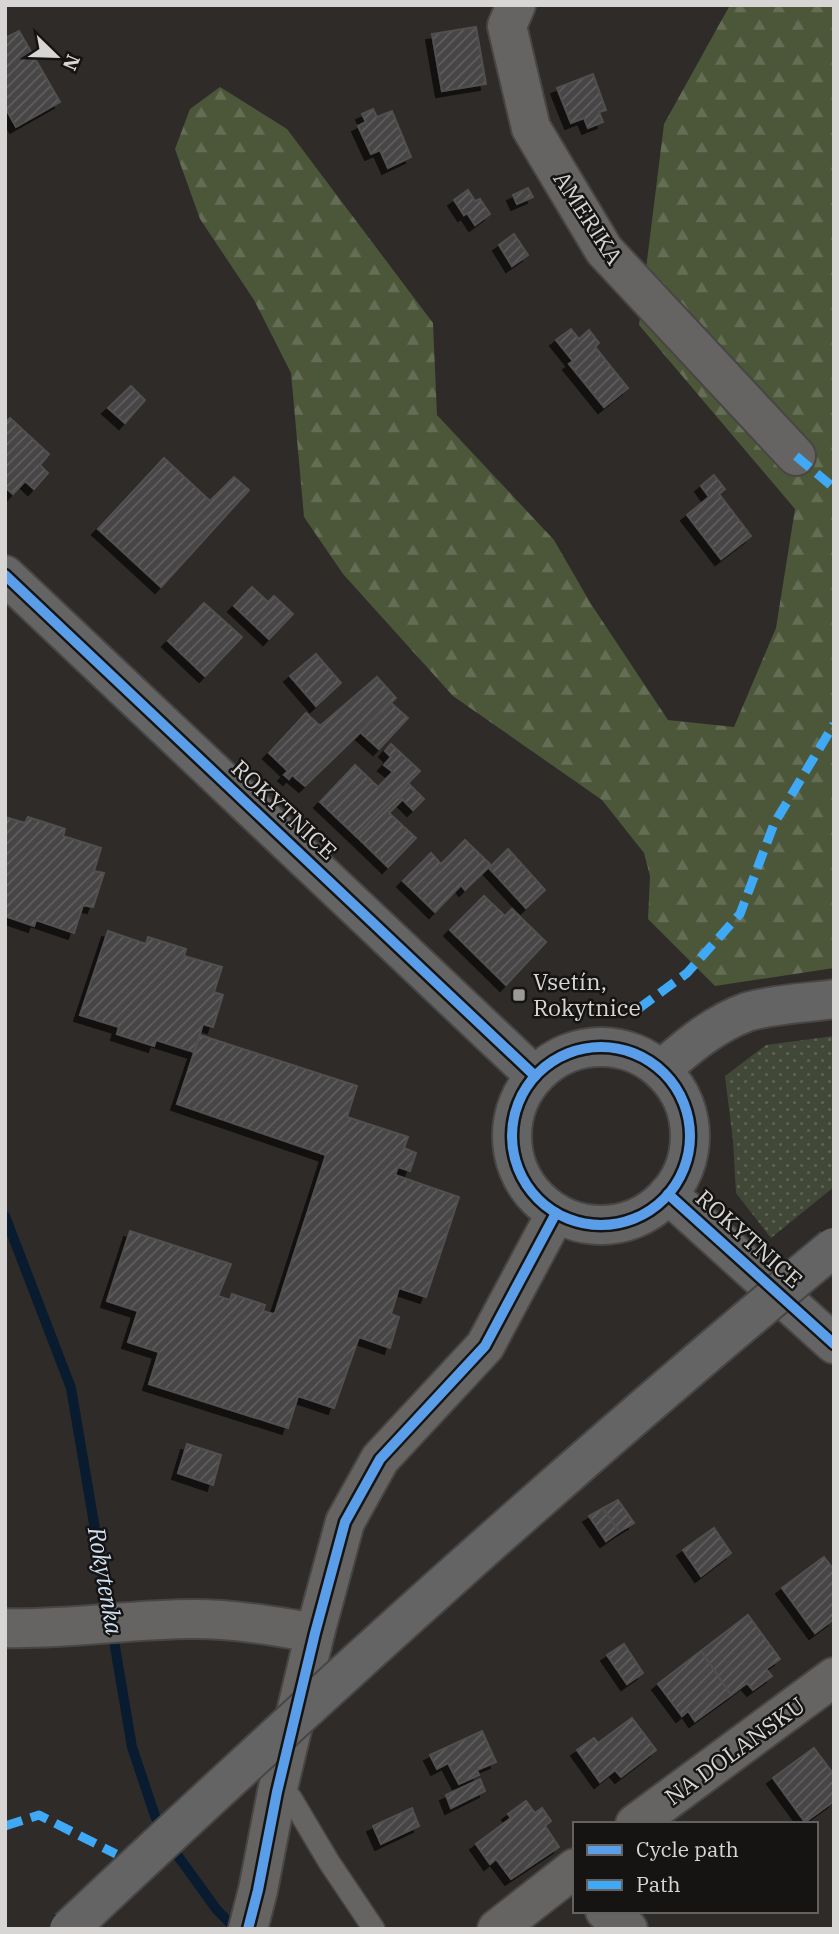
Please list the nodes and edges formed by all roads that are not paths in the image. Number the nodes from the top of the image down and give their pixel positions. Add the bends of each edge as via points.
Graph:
1 (516, 5) edge
2 (796, 456) dead end
3 (5, 575) edge
4 (834, 999) edge
5 (661, 1070) junction
6 (535, 1076) junction
7 (668, 1194) junction
8 (556, 1213) junction
9 (834, 1247) edge
10 (834, 1344) edge
11 (5, 1629) edge
12 (315, 1633) junction
13 (834, 1678) edge
14 (277, 1792) junction
15 (638, 1822) edge
16 (573, 1872) edge
17 (608, 1913) edge
18 (69, 1929) edge
19 (248, 1929) edge
20 (374, 1929) edge
21 (498, 1929) edge
22 (628, 1929) edge

1 - 2 street, AMERIKA via 507,26 531,128 604,250
3 - 6 main road, ROKYTNICE
4 - 5 main road via 748,1012 697,1040
5 - 6 main road, ROKYTNICE via 636,1054 599,1046 556,1059
5 - 7 main road, ROKYTNICE via 682,1100 690,1131 681,1175
6 - 8 main road, ROKYTNICE via 516,1107 512,1148 526,1185
7 - 8 main road, ROKYTNICE via 653,1208 615,1224 595,1225
7 - 10 main road, ROKYTNICE
8 - 12 street via 485,1346 380,1460 345,1522
9 - 18 main road, bridge via 504,1531
11 - 12 street via 194,1619
12 - 14 street
13 - 15 street, NA DOLANSKU
14 - 19 street
14 - 20 lane via 291,1798
16 - 21 street
17 - 22 street

